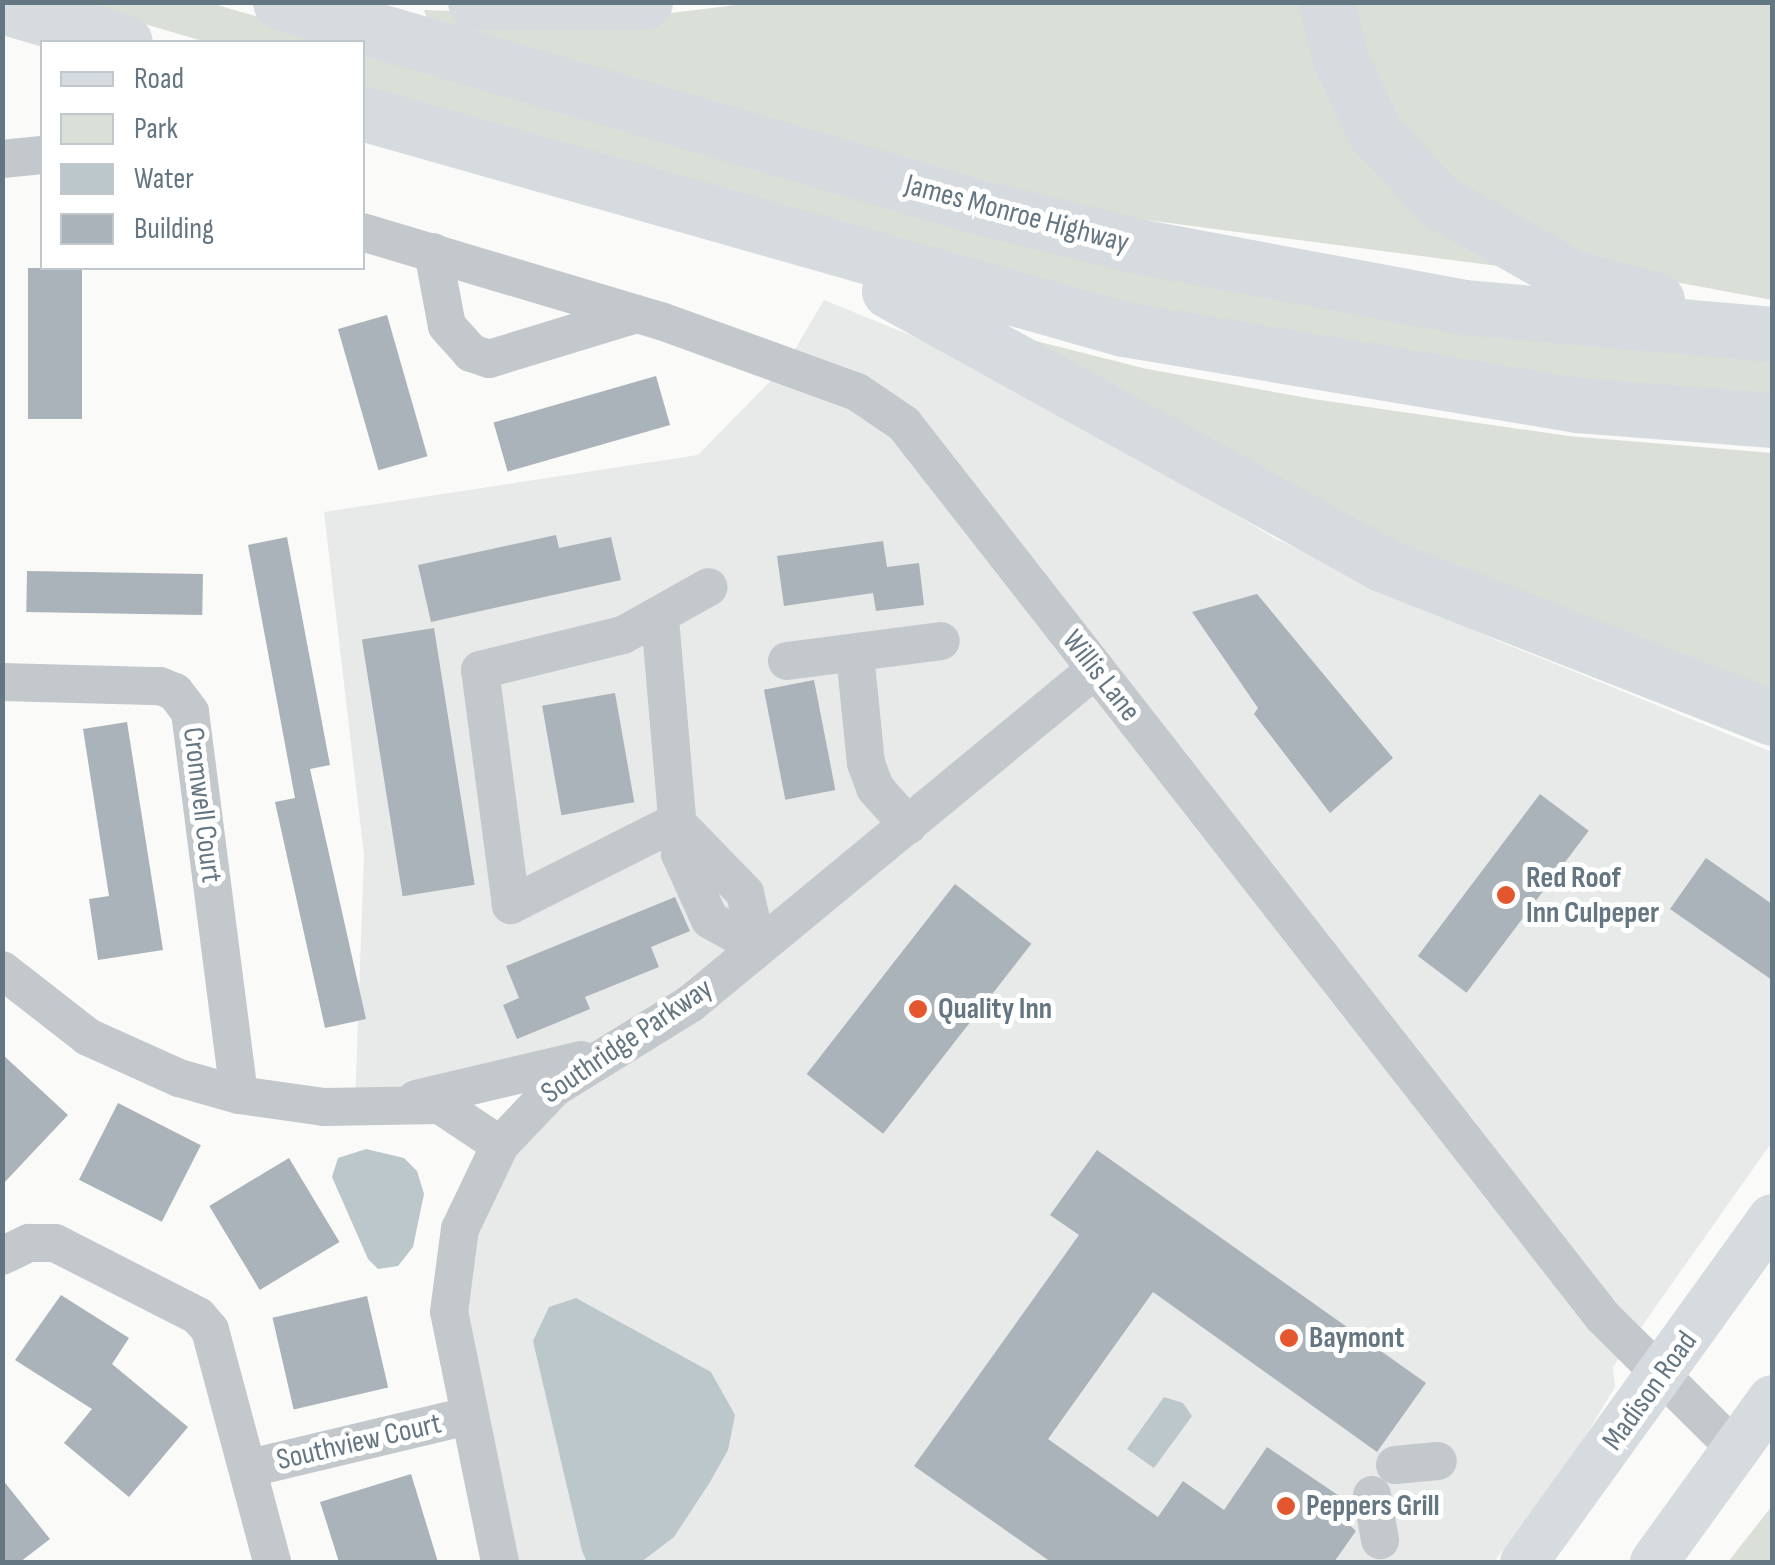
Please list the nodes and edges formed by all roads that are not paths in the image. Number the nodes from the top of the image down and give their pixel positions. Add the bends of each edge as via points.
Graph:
1 (280, 2) edge
2 (475, 2) edge
3 (645, 2) edge
4 (1326, 2) edge
5 (2, 6) edge
6 (117, 40) edge
7 (365, 114) edge
8 (40, 155) edge
9 (2, 159) edge
10 (741, 224) junction
11 (365, 233) edge
12 (433, 252) junction
13 (636, 314) junction
14 (1772, 321) edge
15 (1772, 334) edge
16 (1772, 420) edge
17 (709, 587) dead end
18 (660, 618) junction
19 (941, 641) dead end
20 (855, 655) junction
21 (786, 661) dead end
22 (1096, 670) junction
23 (2, 682) edge
24 (1772, 718) edge
25 (676, 822) junction
26 (908, 824) junction
27 (758, 946) junction
28 (2, 970) edge
29 (613, 1052) junction
30 (239, 1095) junction
31 (379, 1106) junction
32 (500, 1145) junction
33 (1772, 1218) edge
34 (2, 1256) edge
35 (1659, 1378) junction
36 (1772, 1398) edge
37 (468, 1416) junction
38 (1736, 1449) junction
39 (1438, 1461) dead end
40 (1395, 1465) dead end
41 (250, 1468) junction
42 (1372, 1495) dead end
43 (1380, 1540) dead end
44 (272, 1562) edge
45 (500, 1562) edge
46 (1524, 1562) edge
47 (1654, 1562) edge

1 - 15 highway, James Monroe Highway via 983,208 1138,246 1463,306
2 - 3 highway
4 - 14 highway via 1341,61 1376,134 1440,202 1572,277
5 - 6 highway
7 - 10 highway
8 - 9 street
10 - 16 highway via 1038,308 1254,356 1577,405
10 - 24 highway via 928,310 1292,520 1384,565
11 - 12 street, Willis Lane
12 - 13 street, Willis Lane
12 - 13 street via 447,326 472,353 489,358
13 - 22 street, Willis Lane via 882,405 904,424
17 - 18 street
18 - 25 street
18 - 25 street via 622,636 480,670 511,905
19 - 20 street
20 - 21 street
20 - 26 street via 866,764 875,788
22 - 26 street, Southridge Parkway
22 - 35 street, Willis Lane via 1602,1317
23 - 30 street, Cromwell Court via 160,686 175,692 190,712
25 - 27 street via 680,854 710,920
26 - 27 street, Southridge Parkway
27 - 29 street, Southridge Parkway via 690,1004
28 - 30 street via 88,1036 179,1078
29 - 31 street
29 - 32 street, Southridge Parkway via 554,1088
30 - 31 street
31 - 32 street via 440,1105
32 - 37 street, Southridge Parkway via 460,1229 451,1275 452,1350
33 - 35 main road, Madison Road
34 - 41 street, Southview Court via 28,1243 55,1243 198,1316 210,1330
35 - 38 street, Willis Lane
35 - 46 main road, Madison Road
36 - 38 main road
37 - 41 street, Southview Court
37 - 45 street, Southridge Parkway
38 - 47 main road
39 - 40 street
41 - 44 street, Southview Court
42 - 43 street

